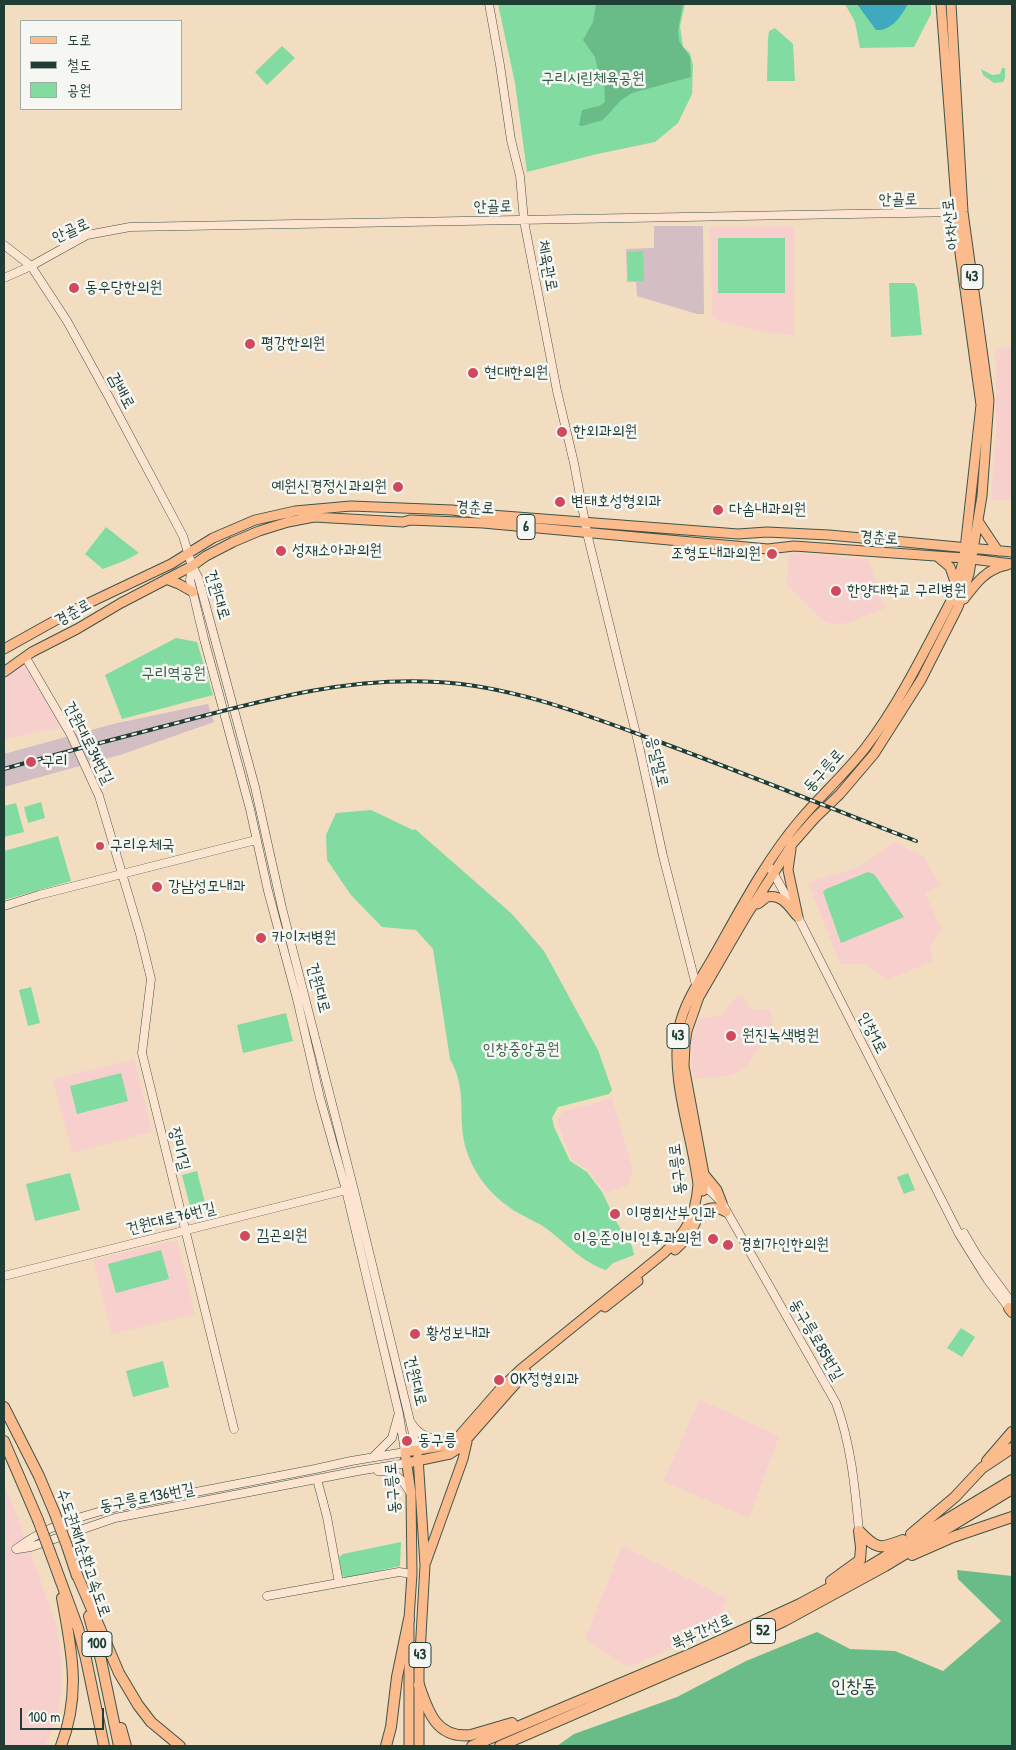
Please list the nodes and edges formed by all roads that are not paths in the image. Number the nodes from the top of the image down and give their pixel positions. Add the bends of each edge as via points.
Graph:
1 (489, 4) edge
2 (942, 4) edge
3 (951, 4) edge
4 (960, 212) junction
5 (524, 220) junction
6 (4, 245) edge
7 (31, 266) junction
8 (4, 278) edge
9 (978, 521) junction
10 (585, 522) junction
11 (587, 533) junction
12 (969, 548) junction
13 (188, 552) junction
14 (998, 552) junction
15 (1012, 552) edge
16 (938, 556) junction
17 (968, 558) junction
18 (1012, 564) edge
19 (192, 566) junction
20 (166, 579) junction
21 (956, 586) junction
22 (193, 592) junction
23 (958, 607) junction
24 (4, 648) edge
25 (26, 658) junction
26 (4, 672) edge
27 (256, 840) junction
28 (793, 843) junction
29 (768, 864) junction
30 (773, 873) junction
31 (123, 874) junction
32 (4, 906) edge
33 (746, 916) junction
34 (798, 917) junction
35 (696, 986) junction
36 (699, 997) junction
37 (704, 1174) junction
38 (701, 1185) junction
39 (346, 1190) junction
40 (722, 1203) junction
41 (726, 1212) junction
42 (698, 1215) junction
43 (185, 1229) junction
44 (4, 1276) edge
45 (1011, 1308) edge
46 (4, 1407) edge
47 (399, 1414) junction
48 (409, 1420) junction
49 (234, 1429) dead end
50 (1012, 1432) edge
51 (468, 1440) junction
52 (4, 1442) edge
53 (451, 1443) junction
54 (1012, 1448) edge
55 (417, 1450) junction
56 (405, 1452) junction
57 (374, 1456) junction
58 (419, 1461) junction
59 (406, 1463) junction
60 (982, 1468) junction
61 (358, 1471) junction
62 (317, 1479) junction
63 (1012, 1480) edge
64 (1012, 1489) edge
65 (411, 1493) junction
66 (1012, 1517) edge
67 (859, 1531) junction
68 (904, 1540) junction
69 (425, 1565) junction
70 (886, 1566) junction
71 (75, 1570) junction
72 (58, 1573) junction
73 (412, 1574) junction
74 (339, 1583) junction
75 (828, 1584) junction
76 (267, 1596) dead end
77 (792, 1608) junction
78 (409, 1619) junction
79 (419, 1685) junction
80 (552, 1712) junction
81 (568, 1716) junction
82 (61, 1746) edge
83 (104, 1746) edge
84 (121, 1746) edge
85 (180, 1746) edge
86 (386, 1746) edge
87 (409, 1746) edge
88 (419, 1746) edge
89 (472, 1746) edge
90 (500, 1746) edge
91 (518, 1746) edge

1 - 5 street, 체육관로 via 520,176
2 - 4 main road, 아차산로 / 43
3 - 4 main road, 아차산로 / 43
4 - 5 street, 안골로
4 - 9 main road, 아차산로 / 43 via 989,400
4 - 12 main road, 아차산로 / 43 via 961,262 981,405
5 - 7 street, 안골로 via 130,227 87,235
5 - 10 street, 체육관로
6 - 7 street, 검배로
7 - 8 street, 안골로
7 - 13 street, 검배로 via 102,385
9 - 12 main road, 아차산로 / 43
9 - 14 main road
10 - 11 street, 체육관로
10 - 12 main road, 경춘로 via 738,534 829,535
10 - 13 main road, 경춘로 via 433,509 322,508 255,520
11 - 16 main road, 경춘로 / 6 via 768,548 794,546
11 - 19 main road, 경춘로 / 6 via 483,523 314,517 258,531
11 - 35 street, 응달말로
12 - 14 main road, 경춘로
12 - 17 main road, 아차산로 / 43
13 - 19 street, 검배로
13 - 24 main road, 경춘로 via 171,564
14 - 15 main road, 경춘로
16 - 17 main road, 경춘로 / 6
16 - 21 main road via 950,567
17 - 18 main road, 경춘로 / 6
17 - 21 main road, 동구릉로 / 43
17 - 23 main road, 동구릉로 / 43 via 967,580
18 - 23 main road via 997,567 982,576
19 - 20 main road, 경춘로 / 6
19 - 22 street, 건원대로 via 190,580
19 - 48 street, 건원대로 via 211,622 255,787
20 - 22 main road
20 - 25 main road, 경춘로 / 6
21 - 29 main road, 동구릉로 / 43 via 892,710 865,748 800,820
22 - 27 street, 건원대로
23 - 28 main road, 동구릉로 / 43 via 921,680 874,754
25 - 26 main road, 경춘로 / 6
25 - 31 street, 건원대로34번길 via 87,767
27 - 31 street
27 - 39 street, 건원대로
28 - 30 main road, 동구릉로
28 - 34 main road via 788,870
29 - 30 street, 인창1로
29 - 35 main road, 동구릉로 / 43
30 - 33 main road, 동구릉로
30 - 34 street, 인창1로
31 - 32 street
31 - 43 street, 장미1길 via 151,979 142,1053
33 - 34 main road via 762,899 771,896 782,899
33 - 36 main road, 동구릉로 / 43
34 - 45 street, 인창1로 via 973,1259
35 - 36 street, 응달말로
35 - 38 main road, 동구릉로 / 43 via 679,1028 677,1058 680,1089
36 - 37 main road, 동구릉로 / 43 via 687,1031 684,1066
37 - 38 main road, 동구릉로 / 43
37 - 40 main road via 717,1190
38 - 40 street, 동구릉로85번길
38 - 42 main road, 동구릉로 / 43
38 - 53 main road, 동구릉로 / 43 via 681,1237 521,1369
39 - 43 street, 건원대로76번길
39 - 47 street, 건원대로
40 - 41 street, 동구릉로85번길
41 - 42 main road via 710,1208
41 - 67 street, 동구릉로85번길 via 836,1403 851,1456
42 - 51 main road, 동구릉로 / 43 via 688,1239 539,1359
43 - 44 street, 건원대로76번길
43 - 49 street, 장미1길
46 - 71 highway, 수도권제1순환고속도로 / 100, bridge via 40,1476
47 - 56 street, 건원대로
47 - 57 street via 392,1438
48 - 53 street via 426,1437
48 - 55 street, 건원대로
50 - 60 highway
51 - 58 main road, 동구릉로 / 43 via 450,1454
51 - 69 main road, 동구릉로 / 43
52 - 72 highway, 수도권제1순환고속도로 / 100, bridge
53 - 55 main road, 동구릉로
54 - 60 highway
55 - 56 main road, 동구릉로
55 - 58 main road, 건원대로
56 - 57 street, 동구릉로136번길
56 - 59 main road, 동구릉로 / 43
57 - 62 street, 동구릉로136번길 via 80,1516 33,1536 16,1549 116,1518
58 - 59 main road, 동구릉로136번길
58 - 69 main road, 동구릉로
59 - 61 street, 동구릉로136번길
59 - 65 main road, 동구릉로 / 43
60 - 68 highway via 955,1497
61 - 62 street, 동구릉로136번길
61 - 65 street via 386,1471 402,1479
62 - 74 street
63 - 77 highway, 북부간선로 / 52 via 870,1566
64 - 70 highway, 북부간선로 / 52
65 - 73 main road, 동구릉로 / 43
66 - 70 highway via 953,1537
67 - 68 highway via 877,1547
67 - 75 highway via 860,1560
68 - 75 highway
69 - 79 main road, 동구릉로 / 43
70 - 81 highway, 북부간선로 / 52 via 731,1646
71 - 84 highway, 수도권제1순환고속도로 / 100 via 94,1631
71 - 85 highway via 133,1697 151,1722
72 - 82 highway via 74,1687
72 - 83 highway, 수도권제1순환고속도로 / 100 via 78,1628
73 - 74 street via 398,1572
73 - 78 main road, 동구릉로 / 43
74 - 76 street
75 - 77 highway
77 - 80 highway, 북부간선로 / 52
78 - 86 highway
78 - 87 main road, 동구릉로 / 43
79 - 80 highway via 436,1723 457,1734 471,1735
79 - 88 main road, 동구릉로 / 43
80 - 89 highway, 북부간선로 / 52
81 - 90 highway, 북부간선로 / 52
81 - 91 highway

